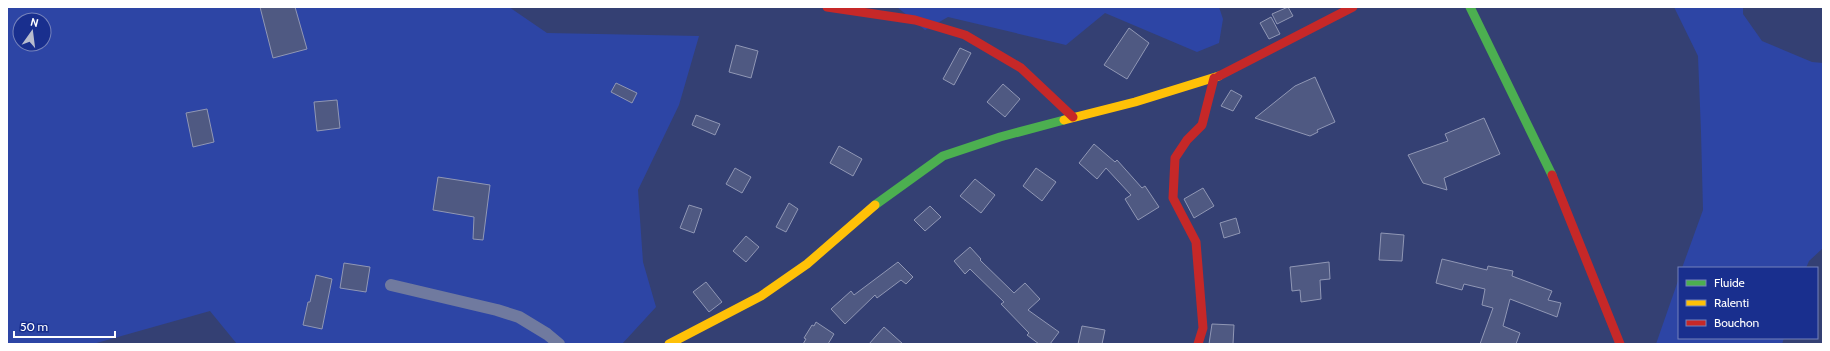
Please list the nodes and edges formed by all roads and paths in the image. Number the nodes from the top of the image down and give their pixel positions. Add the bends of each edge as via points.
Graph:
1 (827, 7) edge
2 (1353, 7) edge
3 (1470, 7) edge
4 (1214, 78) junction
5 (1073, 117) junction
6 (390, 285) dead end
7 (559, 344) edge
8 (669, 344) edge
9 (1198, 344) edge
10 (1620, 344) edge

1 - 5 street via 915,20 965,35 1021,68
2 - 4 street
3 - 10 street via 1557,186
4 - 5 street via 1135,102
4 - 9 street via 1202,125 1187,140 1175,158 1173,198 1196,242 1203,328
5 - 8 street via 943,156 883,198 807,264 761,296
6 - 7 street via 519,317

